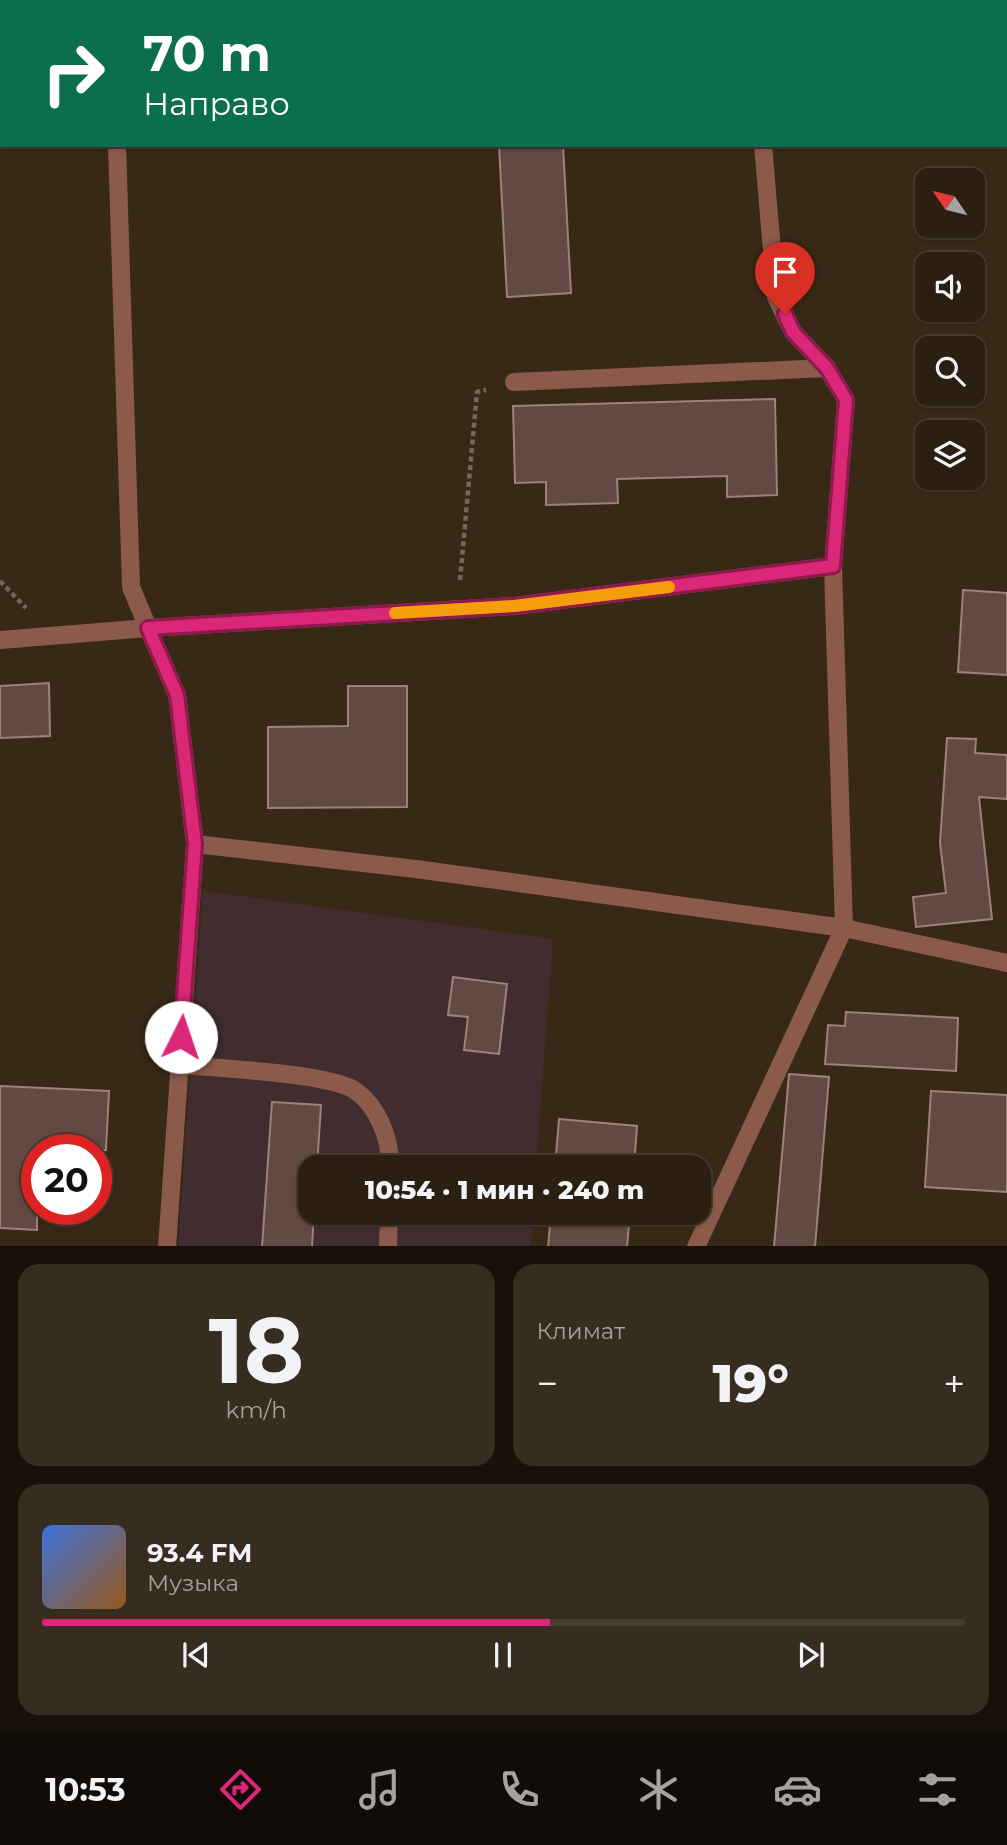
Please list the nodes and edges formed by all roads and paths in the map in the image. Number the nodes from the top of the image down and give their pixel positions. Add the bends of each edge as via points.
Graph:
1 (117, 147) edge
2 (763, 147) edge
3 (827, 368) junction
4 (514, 382) joint
5 (833, 566) junction
6 (457, 610) junction
7 (148, 628) junction
8 (0, 640) edge
9 (195, 844) junction
10 (844, 928) junction
11 (1007, 963) edge
12 (180, 1065) junction
13 (387, 1155) edge
14 (388, 1225) edge
15 (167, 1246) edge
16 (388, 1246) edge
17 (696, 1246) edge

1 - 7 lane via 131,587
2 - 3 lane via 776,297 793,332
3 - 4 lane
3 - 5 lane via 846,400
4 - 6 path via 477,392
5 - 6 lane
5 - 10 lane
6 - 7 lane
7 - 8 lane
7 - 9 lane via 177,695
9 - 10 lane via 416,869
9 - 12 lane
10 - 11 lane
10 - 17 lane
12 - 13 lane via 326,1080 355,1090 379,1116
12 - 15 lane
14 - 16 lane

